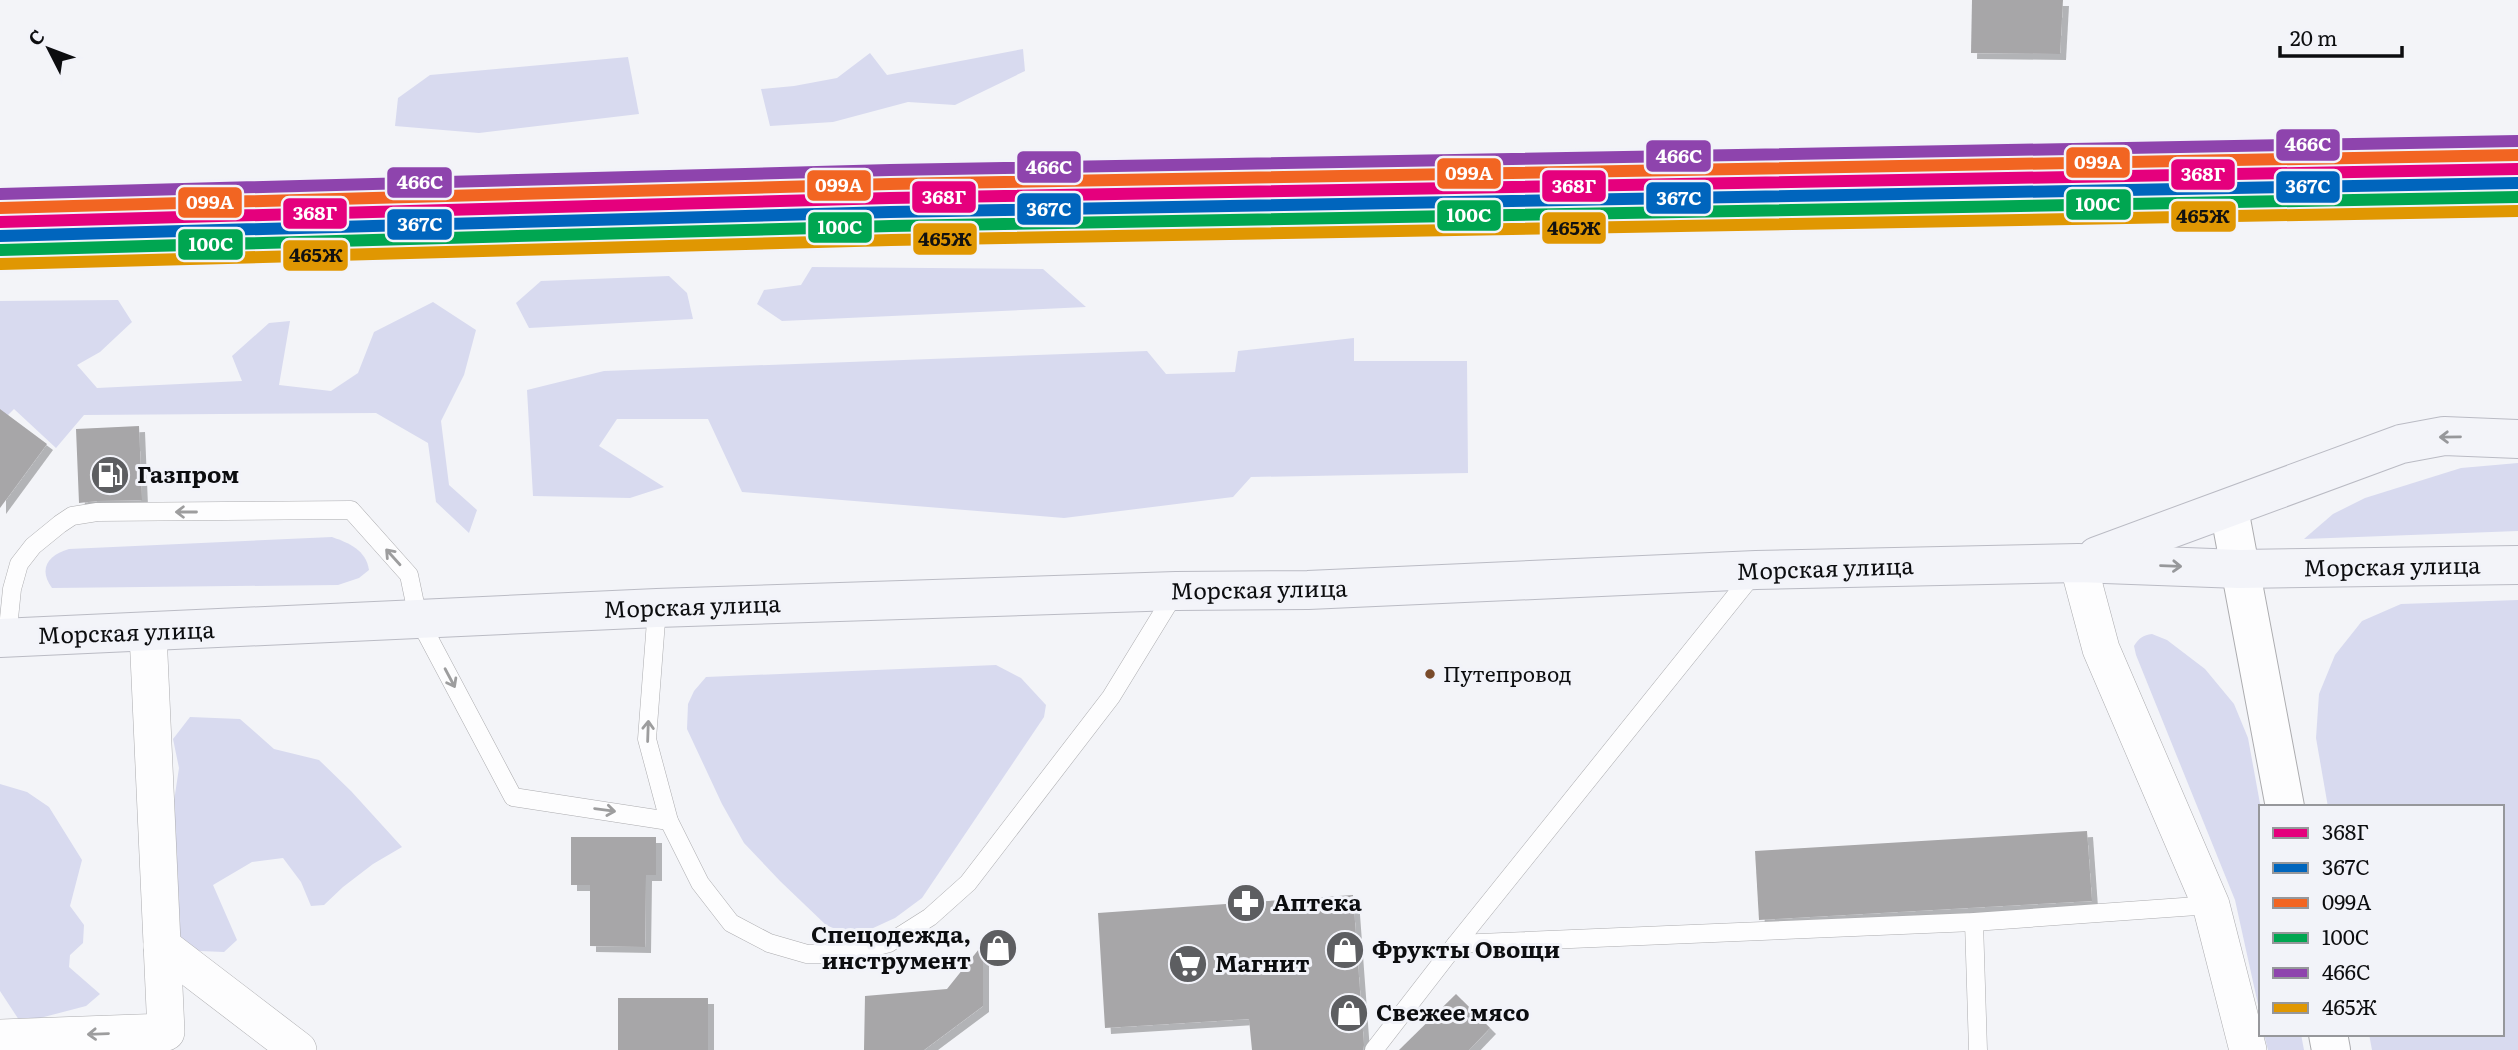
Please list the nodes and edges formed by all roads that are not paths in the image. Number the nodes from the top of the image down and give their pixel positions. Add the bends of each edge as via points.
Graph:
1 (2518, 439) edge
2 (2229, 509) junction
3 (2078, 562) junction
4 (2518, 565) edge
5 (2239, 569) junction
6 (1756, 570) junction
7 (1176, 591) junction
8 (657, 608) junction
9 (418, 618) junction
10 (148, 633) junction
11 (4, 638) edge
12 (2285, 805) edge
13 (669, 821) junction
14 (2211, 905) junction
15 (1973, 922) junction
16 (1456, 944) junction
17 (162, 946) junction
18 (0, 1038) edge
19 (166, 1041) edge
20 (298, 1050) edge
21 (1374, 1050) edge
22 (1978, 1050) edge
23 (2248, 1050) edge

1 -> 2 main road via 2444,436 2401,444
2 - 3 main road
2 - 5 main road
3 -> 5 main road, Морская улица
3 - 6 main road, Морская улица
3 - 14 street via 2101,649
4 - 5 main road, Морская улица
5 - 12 main road
6 - 7 main road, Морская улица via 1307,590
6 - 16 lane
7 - 8 main road, Морская улица
7 - 13 lane via 1111,696 968,883 930,917 889,943 848,954 807,954 769,943 731,923 700,883
8 - 9 main road, Морская улица
13 -> 8 lane via 647,739
9 - 10 main road, Морская улица
9 -> 11 lane via 409,575 351,510 97,512 72,516 33,546 19,564
9 -> 13 lane via 513,797
10 - 11 main road, Морская улица
10 - 17 street
14 - 15 lane
14 - 23 street
15 - 16 lane
15 - 22 lane
16 - 21 lane
17 - 19 street
17 - 20 street
19 -> 18 street

